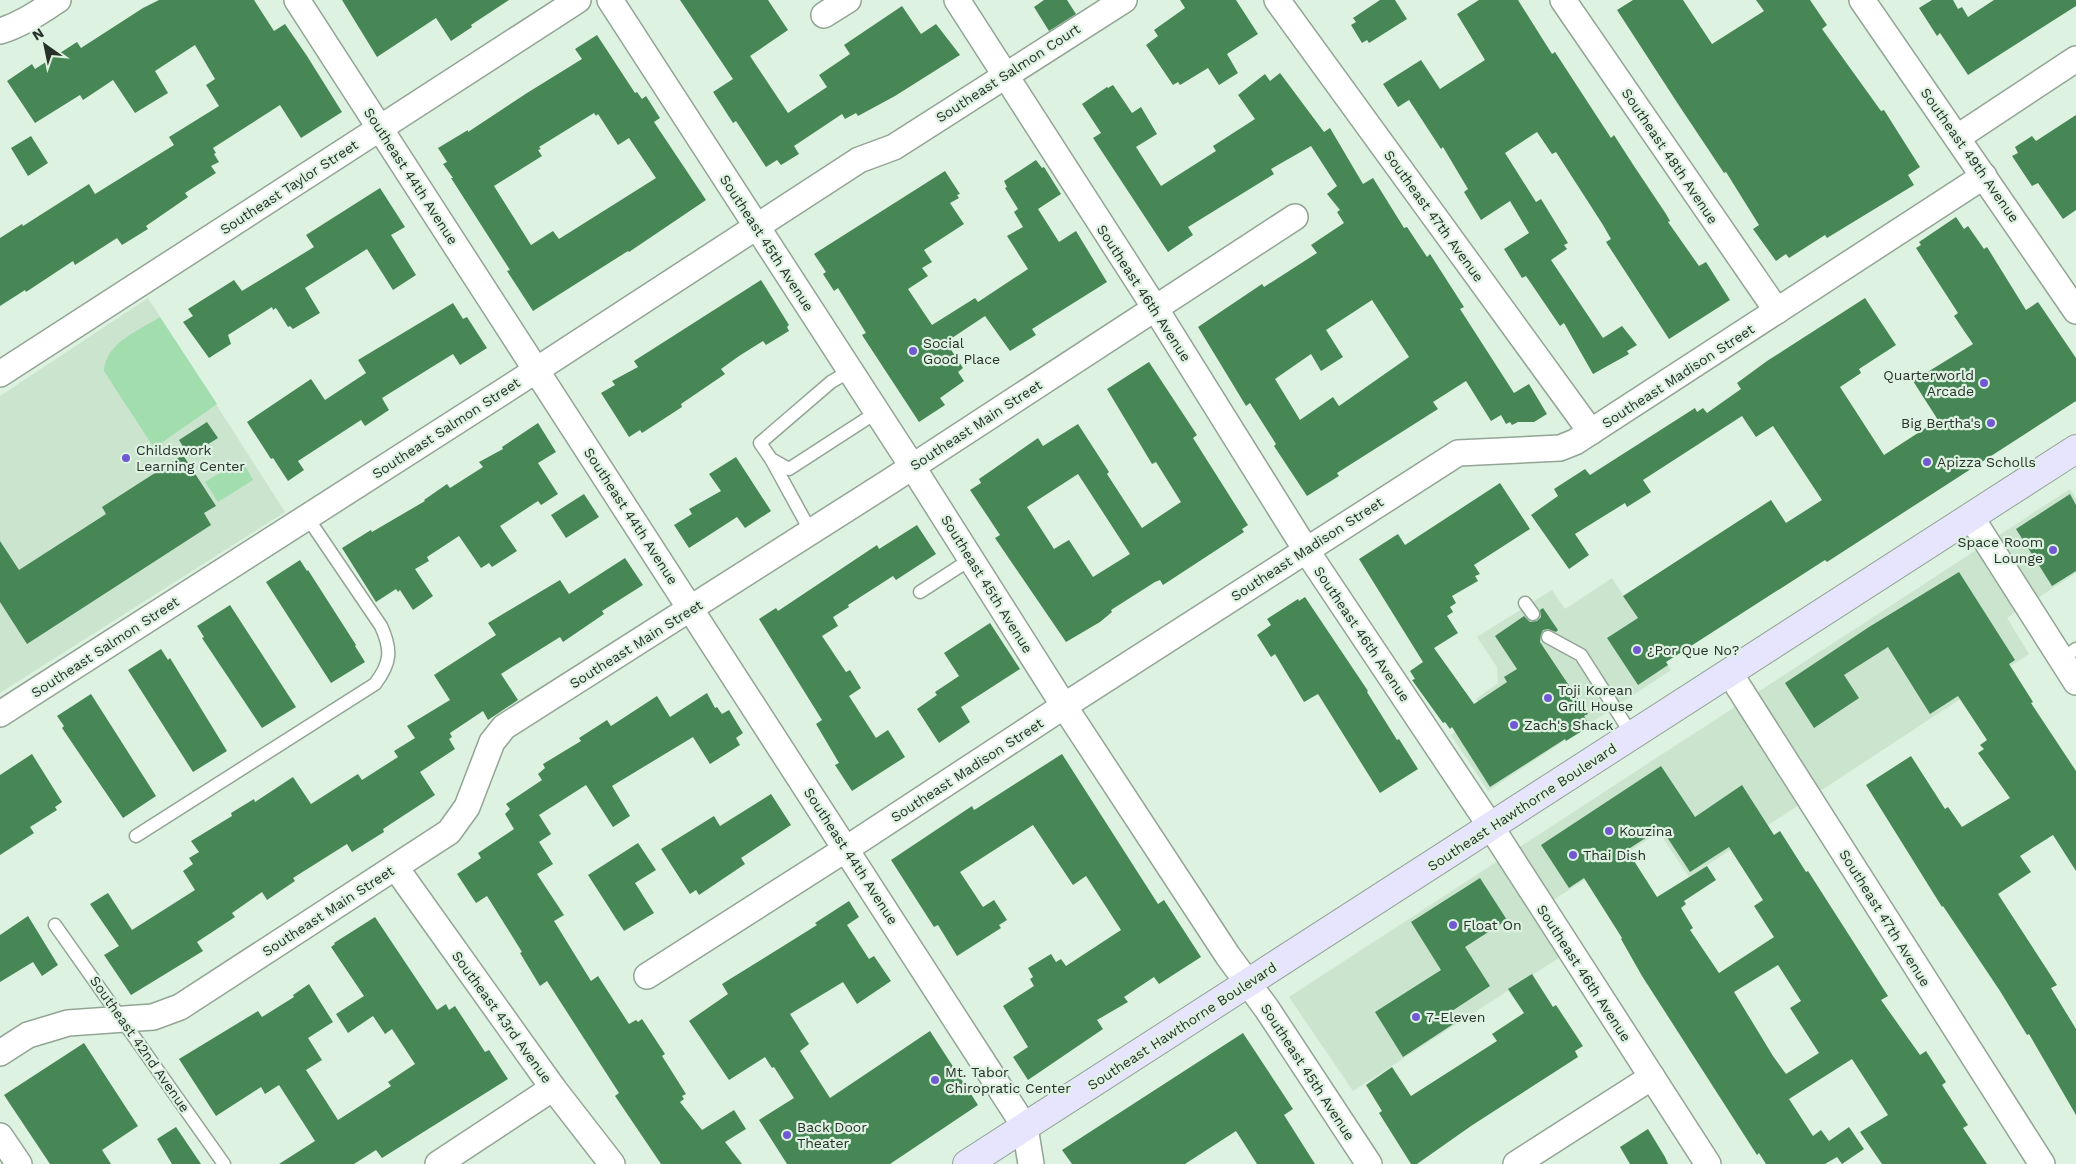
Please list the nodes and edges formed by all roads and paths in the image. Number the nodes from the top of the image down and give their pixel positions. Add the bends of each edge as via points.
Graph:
1 (58, 0) edge
2 (298, 0) edge
3 (578, 0) edge
4 (610, 0) edge
5 (848, 0) edge
6 (957, 0) edge
7 (1124, 0) edge
8 (1277, 0) edge
9 (1563, 0) edge
10 (1862, 0) edge
11 (824, 15) dead end
12 (0, 31) edge
13 (2076, 59) edge
14 (1004, 75) junction
15 (380, 128) junction
16 (1958, 137) junction
17 (894, 147) joint
18 (1984, 176) junction
19 (1295, 217) dead end
20 (756, 227) junction
21 (1155, 308) junction
22 (2076, 311) edge
23 (1777, 312) junction
24 (537, 370) junction
25 (850, 371) junction
26 (0, 374) edge
27 (877, 412) junction
28 (1591, 432) junction
29 (2076, 449) edge
30 (771, 459) junction
31 (912, 466) junction
32 (1971, 516) junction
33 (307, 518) junction
34 (811, 532) junction
35 (1306, 550) junction
36 (971, 559) junction
37 (920, 592) dead end
38 (1525, 603) dead end
39 (691, 609) junction
40 (1533, 614) dead end
41 (1548, 637) dead end
42 (2068, 654) edge
43 (1729, 672) junction
44 (2076, 682) edge
45 (1064, 706) junction
46 (0, 714) edge
47 (1632, 735) junction
48 (1490, 827) junction
49 (136, 836) dead end
50 (846, 849) junction
51 (396, 868) junction
52 (55, 925) dead end
53 (647, 976) dead end
54 (1248, 983) junction
55 (122, 1019) junction
56 (0, 1053) edge
57 (1652, 1077) junction
58 (553, 1088) junction
59 (1025, 1127) junction
60 (0, 1136) edge
61 (18, 1164) edge
62 (224, 1164) edge
63 (438, 1164) edge
64 (612, 1164) edge
65 (968, 1164) edge
66 (1031, 1164) edge
67 (1368, 1164) edge
68 (1516, 1164) edge
69 (1708, 1164) edge
70 (2042, 1164) edge

1 - 12 street via 30,18
2 - 15 street, Southeast 44th Avenue
3 - 15 street, Southeast Taylor Street
4 - 20 street, Southeast 45th Avenue
5 - 11 street
6 - 14 street, Southeast 46th Avenue
7 - 14 street, Southeast Salmon Court
8 - 28 street, Southeast 47th Avenue
9 - 23 street, Southeast 48th Avenue
10 - 16 street, Southeast 49th Avenue
13 - 16 street
14 - 17 street, Southeast Salmon Court
14 - 21 street, Southeast 46th Avenue
15 - 24 street, Southeast 44th Avenue
15 - 26 street, Southeast Taylor Street
16 - 18 street, Southeast 49th Avenue
17 - 20 street, Southeast Salmon Street via 859,160
18 - 22 street, Southeast 49th Avenue
18 - 23 street, Southeast Madison Street
19 - 21 street, Southeast Main Street
20 - 24 street, Southeast Salmon Street
20 - 25 street, Southeast 45th Avenue
21 - 31 street, Southeast Main Street
21 - 35 street, Southeast 46th Avenue
23 - 28 street, Southeast Madison Street
24 - 33 street, Southeast Salmon Street
24 - 39 street, Southeast 44th Avenue
25 - 27 street, Southeast 45th Avenue
25 - 30 lane via 831,382 760,443
27 - 30 lane via 789,469
27 - 31 street, Southeast 45th Avenue
28 - 35 street, Southeast Madison Street via 1560,448 1458,452
29 - 32 main road, Southeast Hawthorne Boulevard
30 - 34 lane
31 - 34 street, Southeast Main Street
31 - 36 street, Southeast 45th Avenue
32 - 42 street
32 - 43 main road, Southeast Hawthorne Boulevard
33 - 46 street, Southeast Salmon Street
33 - 49 lane via 381,626 389,656 384,672 375,684
34 - 39 street, Southeast Main Street
35 - 45 street, Southeast Madison Street
35 - 48 street, Southeast 46th Avenue
36 - 37 lane
36 - 45 street, Southeast 45th Avenue
38 - 40 lane
39 - 50 street, Southeast 44th Avenue
39 - 51 street, Southeast Main Street via 504,727 492,742 467,807 449,832
41 - 47 lane via 1581,655
42 - 44 street
43 - 47 main road, Southeast Hawthorne Boulevard
43 - 70 street, Southeast 47th Avenue
45 - 50 street, Southeast Madison Street
45 - 54 street, Southeast 45th Avenue
47 - 48 main road, Southeast Hawthorne Boulevard
48 - 54 main road, Southeast Hawthorne Boulevard
48 - 57 street, Southeast 46th Avenue
50 - 53 street, Southeast Madison Street
50 - 59 street, Southeast 44th Avenue
51 - 55 street, Southeast Main Street via 180,1006 152,1017
51 - 58 street, Southeast 43rd Avenue
52 - 55 lane, Southeast 42nd Avenue
54 - 59 main road, Southeast Hawthorne Boulevard
54 - 67 street, Southeast 45th Avenue
55 - 56 street, Southeast Main Street via 68,1023 28,1035
55 - 62 lane, Southeast 42nd Avenue
57 - 68 street
57 - 69 street, Southeast 46th Avenue
58 - 63 street
58 - 64 street, Southeast 43rd Avenue
59 - 65 main road, Southeast Hawthorne Boulevard
59 - 66 street, Southeast 44th Avenue
60 - 61 street

